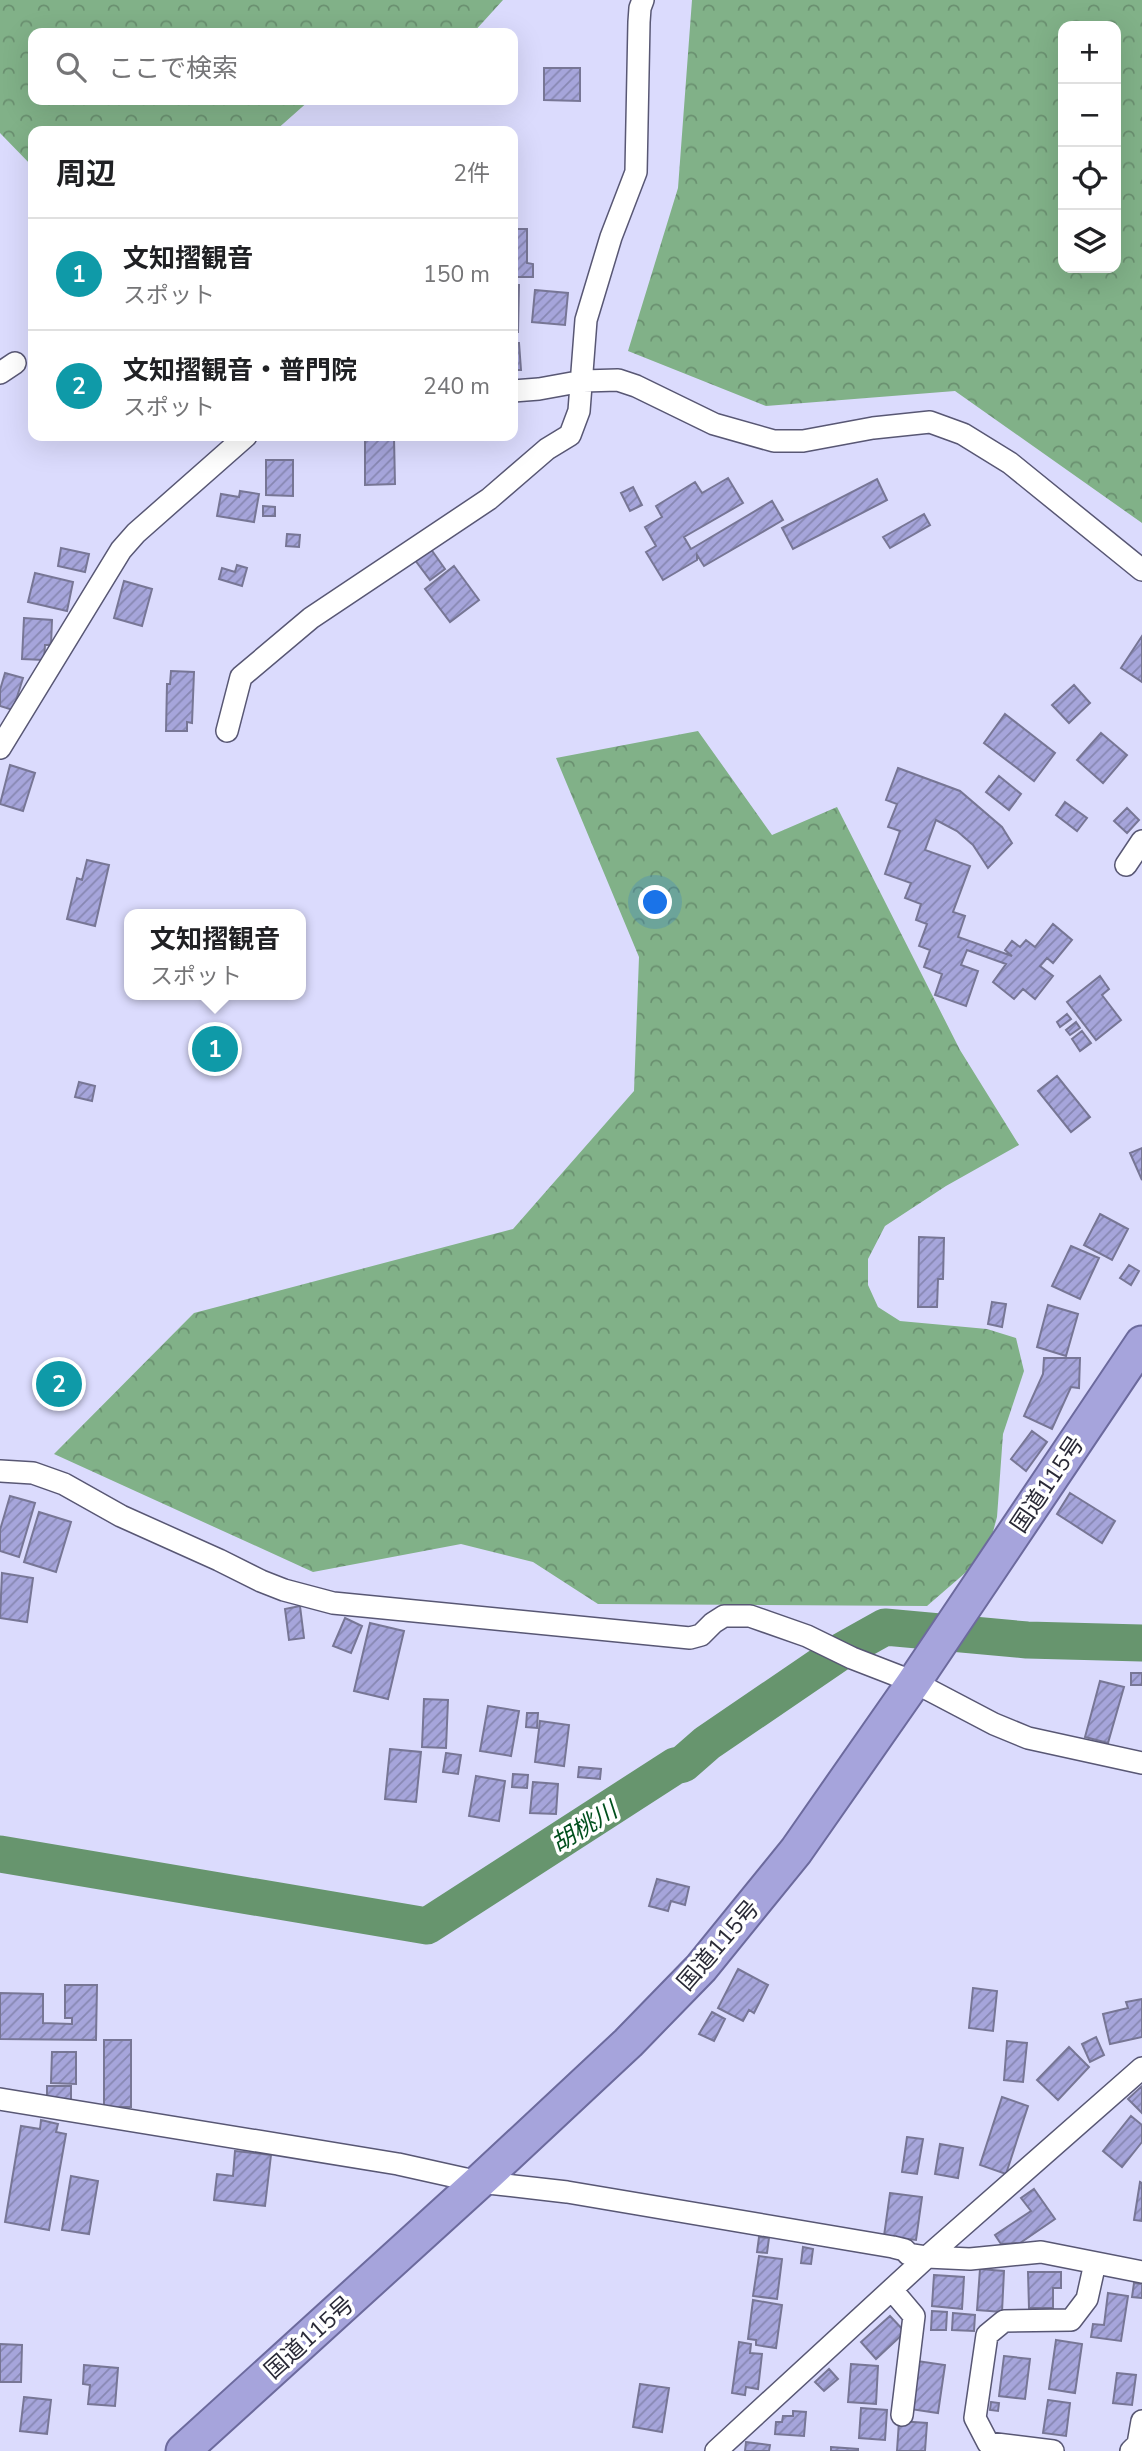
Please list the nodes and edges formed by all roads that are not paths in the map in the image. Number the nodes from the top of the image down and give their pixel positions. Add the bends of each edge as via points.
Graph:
1 (643, 0) edge
2 (583, 381) junction
3 (518, 391) edge
4 (240, 441) edge
5 (1142, 570) edge
6 (227, 731) dead end
7 (0, 748) edge
8 (1142, 841) edge
9 (1126, 865) dead end
10 (1142, 1344) edge
11 (0, 1472) edge
12 (914, 1682) junction
13 (1142, 1762) edge
14 (1142, 2068) edge
15 (0, 2099) edge
16 (480, 2182) junction
17 (927, 2257) junction
18 (1095, 2263) junction
19 (1142, 2272) edge
20 (892, 2290) junction
21 (902, 2415) dead end
22 (1142, 2421) edge
23 (183, 2451) edge
24 (716, 2451) edge
25 (1053, 2451) edge
26 (1130, 2451) edge

1 - 2 street via 636,172 586,320
2 - 3 street
2 - 5 street via 618,380 714,424 774,440 803,441 905,424 940,425 1010,463
2 - 6 street via 570,435 489,499 311,618 241,677
4 - 7 street via 121,550
8 - 9 street
10 - 12 highway, 国道115号
11 - 12 street via 33,1473 64,1484 121,1516 261,1581 333,1603 690,1638 724,1616 750,1616
12 - 13 street via 1028,1738
12 - 16 highway, 国道115号 via 796,1851 701,1968
14 - 17 street
15 - 16 street via 398,2164
16 - 17 street via 567,2192 892,2247
16 - 23 highway, 国道115号
17 - 18 street via 970,2259 1033,2251
17 - 20 street
18 - 19 street
18 - 25 street via 1087,2299 1072,2320 1004,2321 987,2335 975,2418 988,2443
20 - 21 street via 914,2316
20 - 24 street
22 - 26 street via 1138,2444

